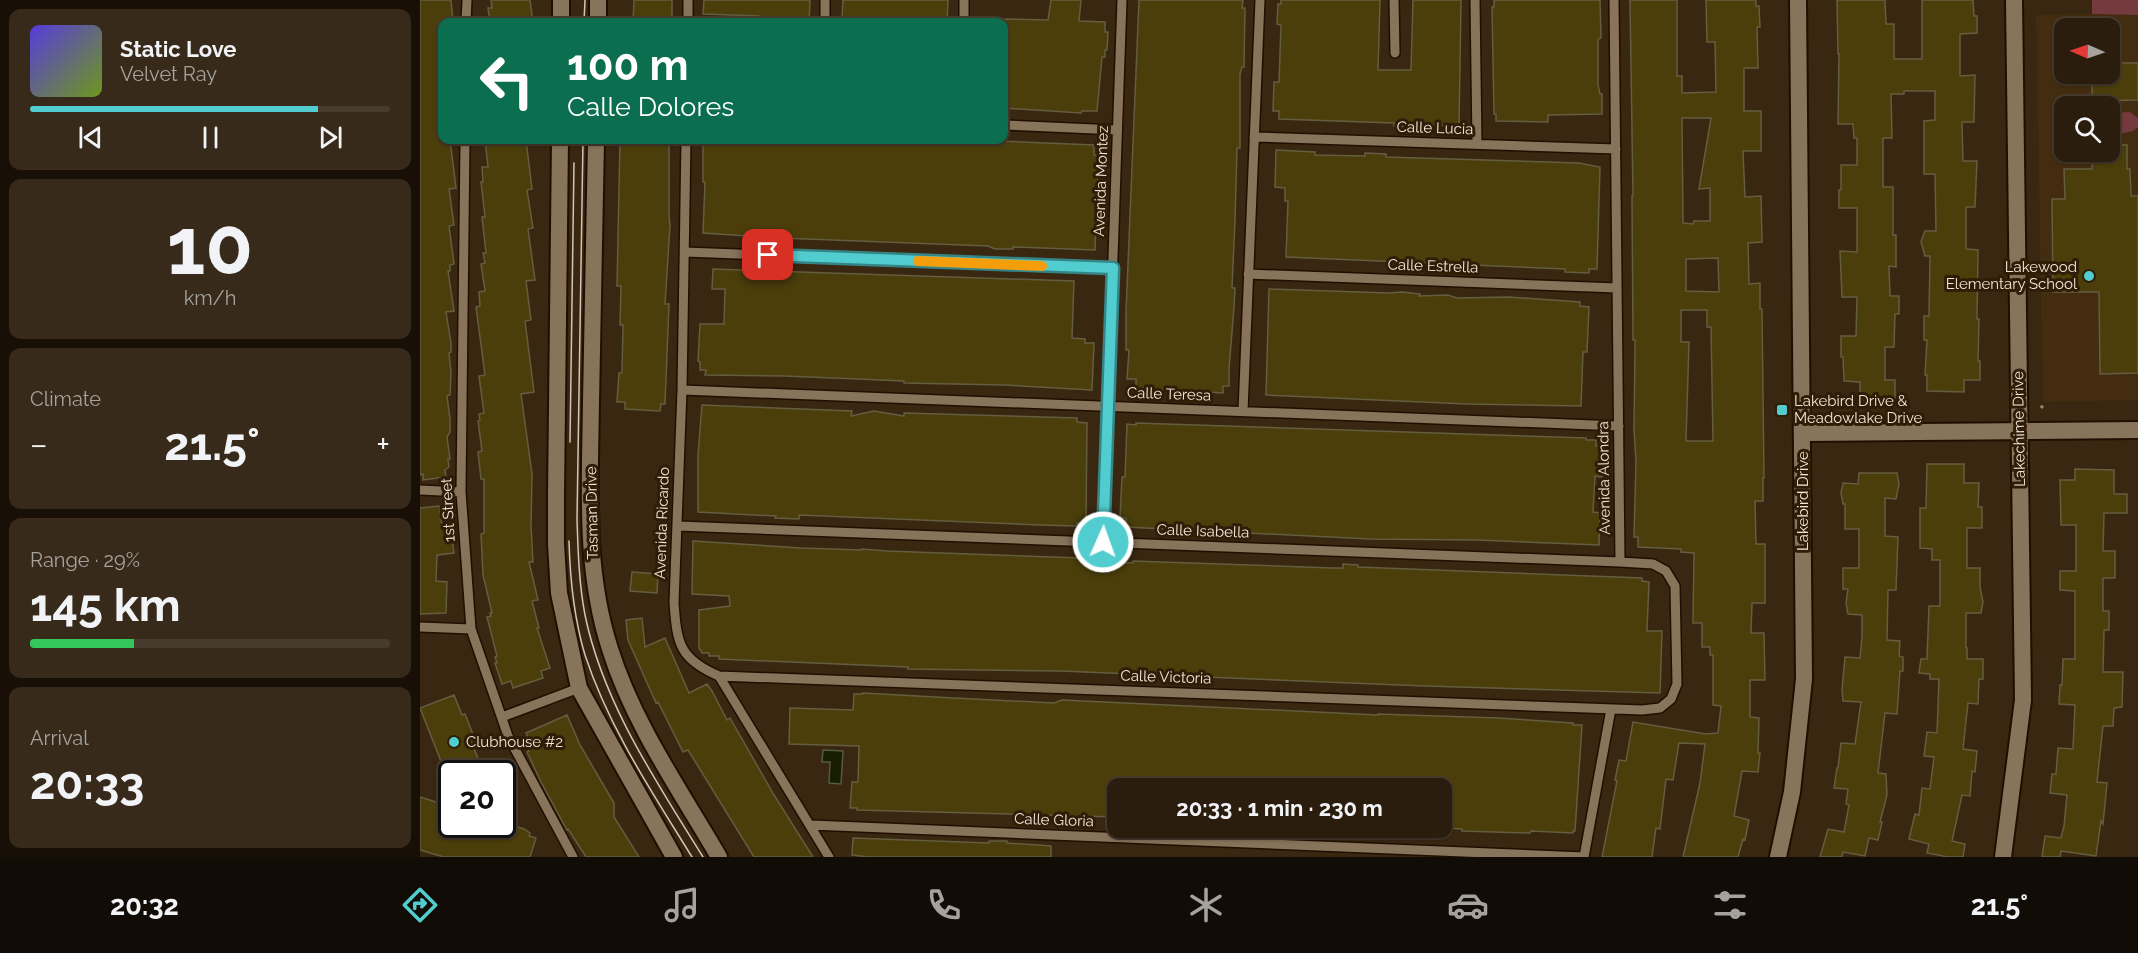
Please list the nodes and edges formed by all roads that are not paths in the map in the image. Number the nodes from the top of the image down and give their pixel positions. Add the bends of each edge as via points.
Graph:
1 (467, 0) edge
2 (561, 0) edge
3 (598, 0) edge
4 (688, 0) edge
5 (825, 0) edge
6 (964, 0) edge
7 (1122, 0) edge
8 (1260, 0) edge
9 (1394, 0) edge
10 (1475, 0) edge
11 (1614, 0) edge
12 (1798, 0) edge
13 (2014, 0) edge
14 (466, 18) edge
15 (561, 18) edge
16 (598, 18) edge
17 (688, 18) edge
18 (825, 18) edge
19 (964, 18) edge
20 (1395, 53) dead end
21 (1008, 125) edge
22 (1117, 130) junction
23 (1254, 137) junction
24 (465, 144) edge
25 (560, 144) edge
26 (596, 144) edge
27 (686, 144) edge
28 (1477, 144) junction
29 (1616, 149) junction
30 (685, 252) junction
31 (1113, 268) junction
32 (1248, 274) junction
33 (1617, 288) junction
34 (682, 390) junction
35 (1108, 406) junction
36 (1243, 411) junction
37 (1619, 426) junction
38 (2138, 430) edge
39 (2019, 431) junction
40 (1803, 433) junction
41 (420, 490) edge
42 (461, 492) junction
43 (678, 526) junction
44 (1103, 542) junction
45 (1620, 562) junction
46 (420, 627) edge
47 (471, 629) junction
48 (719, 676) junction
49 (579, 688) junction
50 (1611, 709) junction
51 (501, 717) junction
52 (811, 825) junction
53 (573, 857) edge
54 (674, 857) edge
55 (719, 857) edge
56 (829, 857) edge
57 (1584, 857) edge
58 (1778, 857) edge
59 (2003, 857) edge

1 - 14 lane
2 - 15 street
3 - 16 street
4 - 17 lane
5 - 18 lane
6 - 19 lane
7 - 22 lane, Avenida Montez
8 - 23 lane
9 - 20 lane
10 - 28 lane
11 - 29 lane, Avenida Alondra
12 - 40 street, Lakebird Drive
13 - 39 street, Lakechime Drive
21 - 22 lane
22 - 31 lane, Avenida Montez
23 - 28 lane, Calle Lucia
23 - 32 lane
24 - 42 lane, 1st Street
25 - 49 street via 556,544 559,593
26 - 55 street, Tasman Drive via 590,543 596,588 609,648 632,707
27 - 30 lane, Avenida Ricardo
28 - 29 lane, Calle Lucia
29 - 33 lane, Avenida Alondra
30 - 31 lane
30 - 34 lane, Avenida Ricardo
31 - 35 lane, Avenida Montez
32 - 33 lane, Calle Estrella
32 - 36 lane
33 - 37 lane, Avenida Alondra
34 - 35 lane, Calle Teresa
34 - 43 lane, Avenida Ricardo
35 - 36 lane, Calle Teresa
35 - 44 lane, Avenida Montez
36 - 37 lane, Calle Teresa
37 - 45 lane, Avenida Alondra
38 - 39 street
39 - 40 street
39 - 59 street, Lakechime Drive via 2023,700
40 - 58 street, Lakebird Drive via 1804,679 1792,792
41 - 42 lane
42 - 47 lane, 1st Street
43 - 44 lane, Calle Isabella
43 - 48 lane, Avenida Ricardo via 674,603 677,636 691,661
44 - 45 lane, Calle Isabella
45 - 50 lane via 1653,564 1666,571 1675,585 1677,684 1671,699 1660,708
46 - 47 lane
47 - 51 lane, 1st Street
48 - 50 lane, Calle Victoria
48 - 52 lane
49 - 51 lane
49 - 54 street
50 - 57 lane
51 - 53 lane, 1st Street
52 - 56 lane
52 - 57 lane, Calle Gloria

